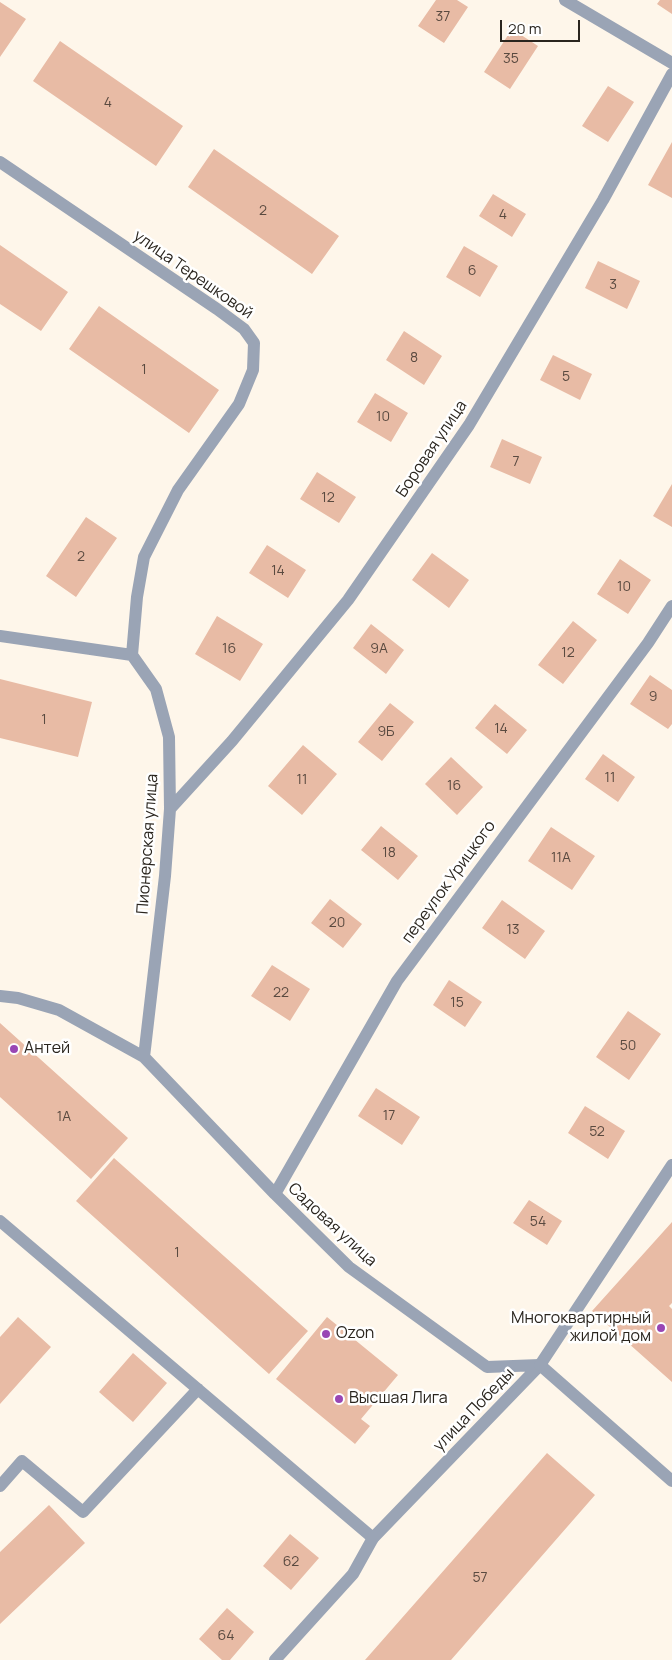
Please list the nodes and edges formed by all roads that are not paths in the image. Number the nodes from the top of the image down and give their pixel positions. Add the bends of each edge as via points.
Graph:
1 (565, 0) edge
2 (672, 63) edge
3 (672, 74) edge
4 (0, 162) edge
5 (672, 606) edge
6 (0, 636) edge
7 (132, 655) junction
8 (170, 809) junction
9 (0, 996) edge
10 (144, 1057) junction
11 (672, 1165) edge
12 (276, 1194) junction
13 (0, 1220) edge
14 (540, 1365) junction
15 (198, 1389) junction
16 (672, 1481) edge
17 (0, 1486) edge
18 (373, 1538) junction
19 (275, 1660) edge

1 - 2 street
3 - 8 street, Боровая улица via 603,200 469,425 348,600
4 - 7 street, улица Терешковой via 217,309 244,329 254,343 253,370 239,404 178,490 144,557 136,597
5 - 12 street, переулок Урицкого via 648,643 397,981
6 - 7 street
7 - 8 street, Пионерская улица via 156,689 169,737
8 - 10 street, Пионерская улица
9 - 10 street, Садовая улица via 60,1010
10 - 12 street, Садовая улица
11 - 14 street, улица Победы
12 - 14 street, Садовая улица via 349,1267 487,1367
13 - 15 street
14 - 16 street
14 - 18 street, улица Победы
15 - 17 street via 83,1512 22,1461
15 - 18 street
18 - 19 street, улица Победы via 353,1574

